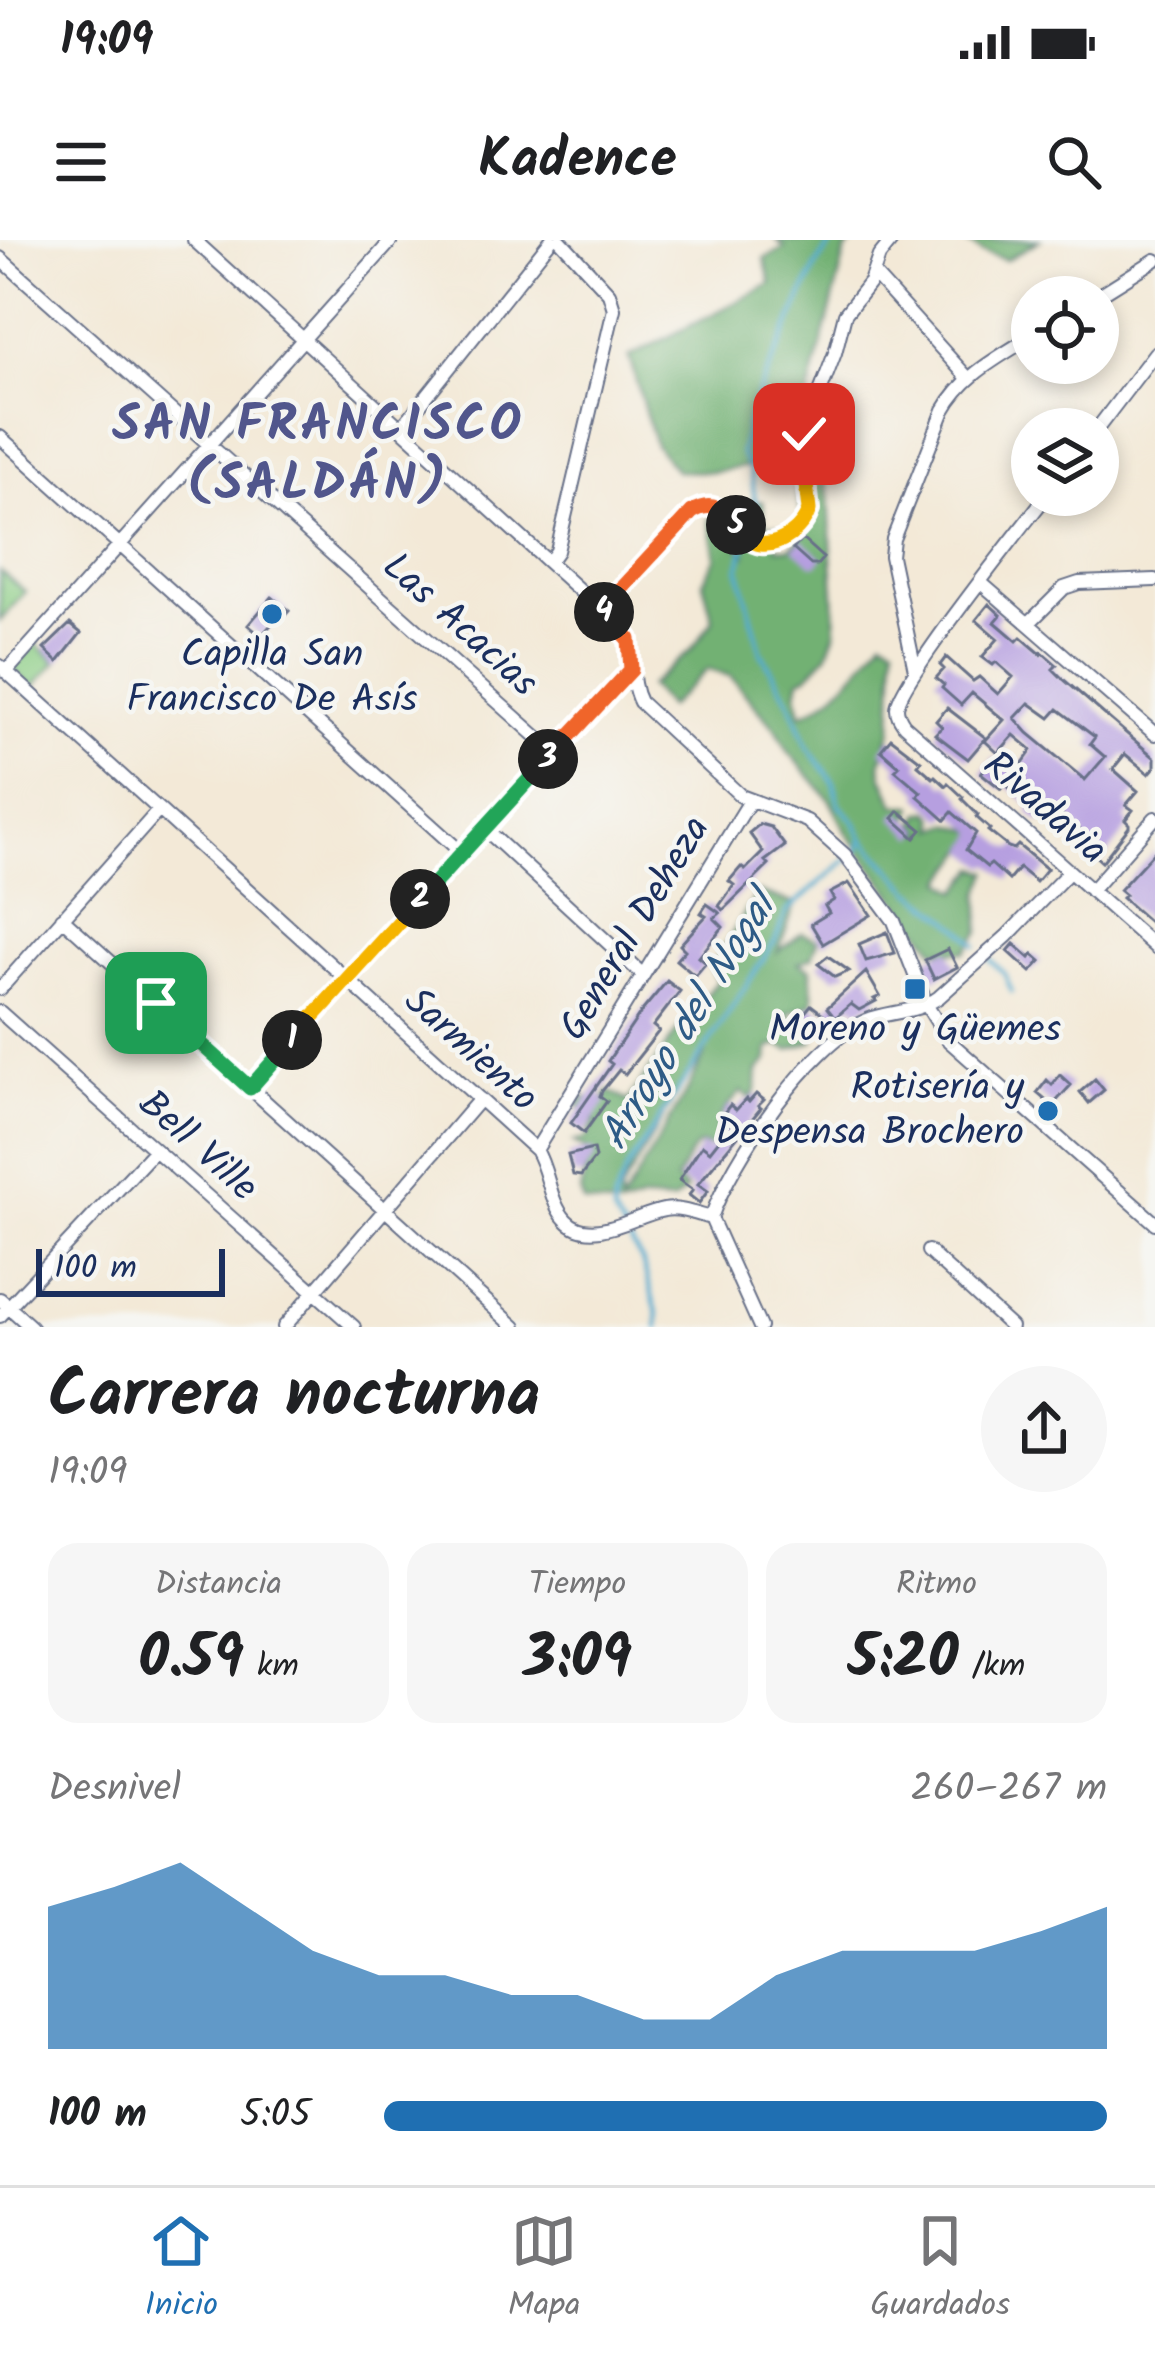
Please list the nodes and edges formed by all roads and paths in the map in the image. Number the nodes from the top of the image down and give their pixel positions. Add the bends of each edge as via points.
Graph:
1 (194, 240) edge
2 (392, 240) edge
3 (892, 240) edge
4 (550, 241) edge
5 (0, 258) edge
6 (1155, 260) edge
7 (873, 273) junction
8 (1119, 283) edge
9 (305, 340) junction
10 (1011, 349) edge
11 (1155, 353) edge
12 (967, 377) junction
13 (1113, 408) edge
14 (402, 427) junction
15 (0, 437) edge
16 (210, 443) junction
17 (1031, 516) edge
18 (119, 544) junction
19 (549, 562) junction
20 (1155, 580) edge
21 (980, 582) junction
22 (602, 609) junction
23 (1029, 623) junction
24 (3, 669) edge
25 (631, 670) junction
26 (916, 670) junction
27 (1155, 734) edge
28 (554, 752) junction
29 (750, 800) junction
30 (159, 810) junction
31 (1155, 818) edge
32 (485, 829) junction
33 (462, 854) junction
34 (1070, 872) junction
35 (1091, 891) junction
36 (62, 918) junction
37 (1155, 947) edge
38 (644, 975) junction
39 (346, 980) junction
40 (0, 989) edge
41 (927, 1006) junction
42 (0, 1012) edge
43 (250, 1088) junction
44 (480, 1099) junction
45 (155, 1150) junction
46 (536, 1150) junction
47 (385, 1210) junction
48 (710, 1218) junction
49 (1155, 1223) edge
50 (928, 1251) dead end
51 (315, 1292) junction
52 (3, 1307) edge
53 (31, 1327) edge
54 (284, 1327) edge
55 (354, 1327) edge
56 (515, 1327) edge
57 (760, 1327) edge
58 (1011, 1327) edge

1 - 9 street
2 - 9 street
3 - 7 street
4 - 14 street
4 - 19 street via 609,293 614,309
5 - 16 street, Las Acacias
6 - 8 street
7 - 12 street
7 - 22 street via 845,314 804,434 806,520 764,544 727,512 699,507
9 - 14 street
9 - 16 street
10 - 12 street
11 - 13 street
12 - 26 street via 944,410 891,549
14 - 19 street
15 - 18 street
16 - 18 street
16 - 28 street, Las Acacias
17 - 21 street
18 - 24 street
18 - 33 street
19 - 22 street
20 - 23 street via 1064,588
21 - 23 street
21 - 26 street
22 - 25 street via 629,639
23 - 27 street
24 - 30 street, Sarmiento
25 - 28 street
25 - 29 street via 640,702
26 - 34 street, Rivadavia via 897,703 904,725
28 - 32 street
29 - 38 street, General Deheza
29 - 41 street via 807,820 848,860 894,921
30 - 36 street
30 - 39 street, Sarmiento
31 - 35 street
32 - 33 street
32 - 38 street
33 - 39 street
34 - 35 street, Rivadavia
34 - 41 street
35 - 37 street, Rivadavia
36 - 40 street
36 - 43 street
38 - 46 street, General Deheza
39 - 43 street
39 - 44 street, Sarmiento
41 - 48 street via 865,1021 817,1058 765,1121
41 - 49 street via 949,1042
42 - 45 street, Bell Ville
43 - 47 street
44 - 46 street, Sarmiento
44 - 47 street
45 - 51 street, Bell Ville
45 - 52 street
46 - 48 street, Sarmiento via 559,1209 586,1231 671,1209
47 - 51 street
47 - 56 street
48 - 57 street
50 - 58 street
51 - 54 street
51 - 55 street, Bell Ville
52 - 53 street

